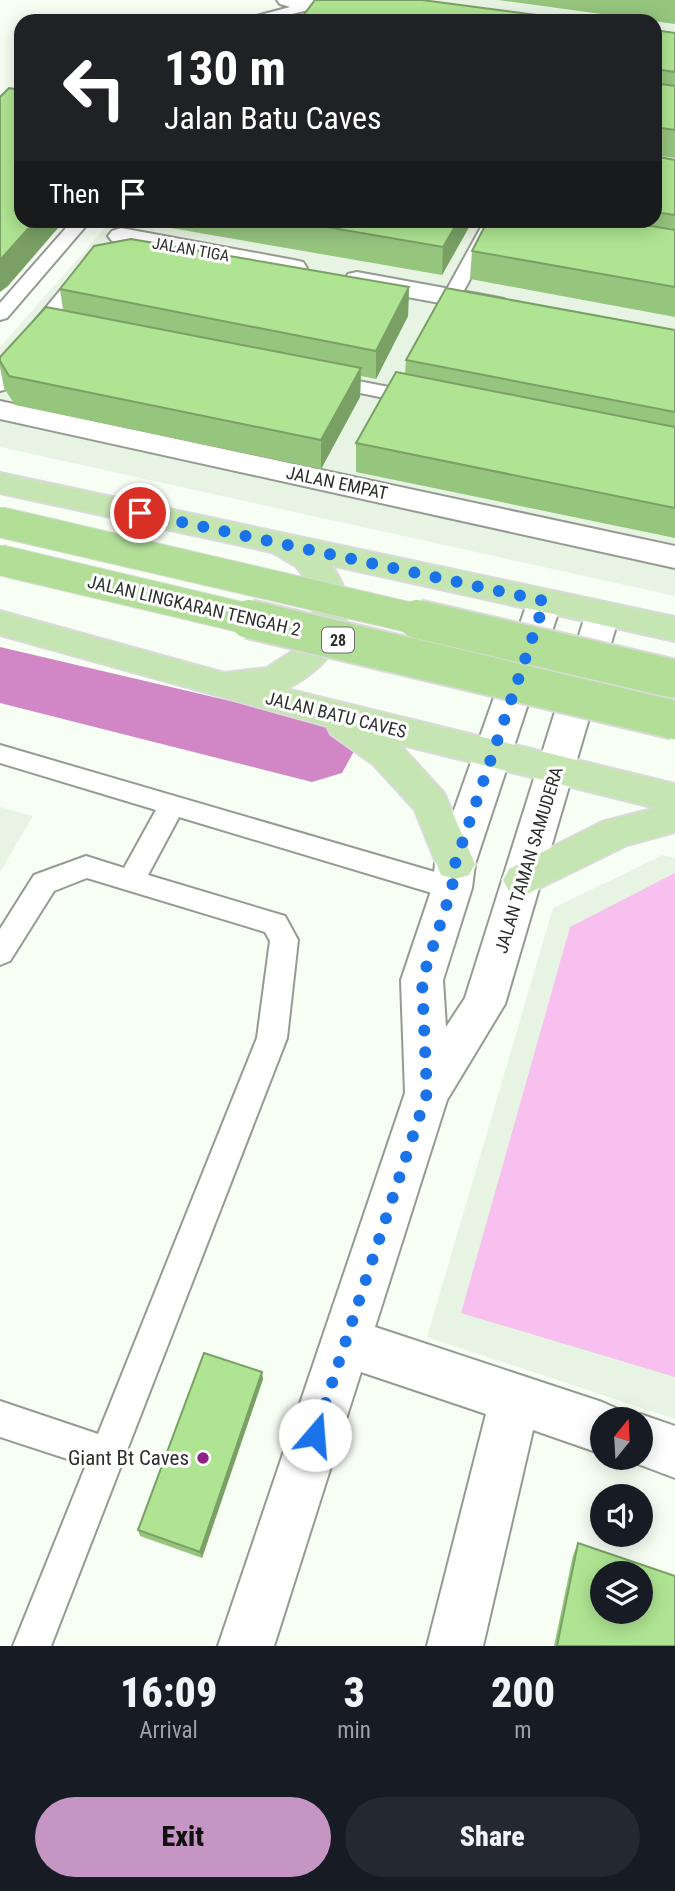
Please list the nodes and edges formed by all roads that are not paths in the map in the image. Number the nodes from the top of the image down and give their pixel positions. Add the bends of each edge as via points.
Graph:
1 (287, 0) edge
2 (313, 9) edge
3 (286, 14) edge
4 (76, 228) edge
5 (127, 228) edge
6 (490, 228) edge
7 (451, 297) junction
8 (517, 309) edge
9 (0, 314) edge
10 (44, 325) junction
11 (71, 331) edge
12 (431, 334) edge
13 (411, 370) edge
14 (302, 376) edge
15 (0, 382) edge
16 (397, 395) junction
17 (437, 403) edge
18 (0, 410) edge
19 (385, 418) edge
20 (0, 483) edge
21 (0, 522) edge
22 (276, 542) junction
23 (675, 557) edge
24 (0, 560) edge
25 (545, 601) junction
26 (603, 613) junction
27 (0, 623) edge
28 (675, 629) edge
29 (675, 679) edge
30 (213, 682) junction
31 (325, 713) junction
32 (675, 720) edge
33 (0, 754) edge
34 (494, 754) junction
35 (558, 769) junction
36 (675, 798) edge
37 (173, 804) junction
38 (675, 817) edge
39 (454, 876) junction
40 (132, 879) junction
41 (523, 880) junction
42 (0, 953) edge
43 (427, 1093) junction
44 (345, 1342) junction
45 (515, 1399) junction
46 (0, 1419) edge
47 (590, 1423) edge
48 (653, 1444) edge
49 (675, 1452) edge
50 (106, 1454) junction
51 (32, 1646) edge
52 (246, 1646) edge
53 (455, 1646) edge

1 - 2 street
2 - 3 lane
4 - 9 lane
5 - 7 street, JALAN TIGA via 326,274
5 - 10 street
6 - 7 lane
7 - 8 street, JALAN TIGA
7 - 12 lane
10 - 11 lane
10 - 15 street
13 - 16 lane
14 - 16 lane
16 - 17 lane
16 - 19 lane
18 - 23 street, JALAN EMPAT via 354,474
20 - 22 main road
21 - 29 highway, 28, bridge
22 - 25 main road
22 - 30 main road via 307,558 322,576 332,602 328,630 311,656 275,680
24 - 32 highway, JALAN LINGKARAN TENGAH 2 / 28, bridge
25 - 26 main road
25 - 34 street, JALAN TAMAN SAMUDERA
26 - 28 main road
26 - 35 street, JALAN TAMAN SAMUDERA
27 - 30 main road, JALAN BATU CAVES
30 - 31 main road, JALAN BATU CAVES
31 - 34 main road, JALAN BATU CAVES
31 - 39 main road via 386,754 431,803
33 - 37 lane
34 - 35 main road, JALAN BATU CAVES
34 - 39 street, JALAN TAMAN SAMUDERA
35 - 36 main road, JALAN BATU CAVES
35 - 41 street, JALAN TAMAN SAMUDERA
37 - 39 lane
37 - 40 lane
38 - 41 main road via 616,833
39 - 43 street, JALAN TAMAN SAMUDERA via 422,980
40 - 42 lane via 86,867 44,883
40 - 50 lane via 275,924 284,940 272,1038
41 - 43 street, JALAN TAMAN SAMUDERA via 484,1004
43 - 44 street, JALAN TAMAN SAMUDERA
44 - 45 street
44 - 52 street, JALAN TAMAN SAMUDERA
45 - 47 street
45 - 53 street
46 - 50 lane
48 - 49 street
50 - 51 lane

